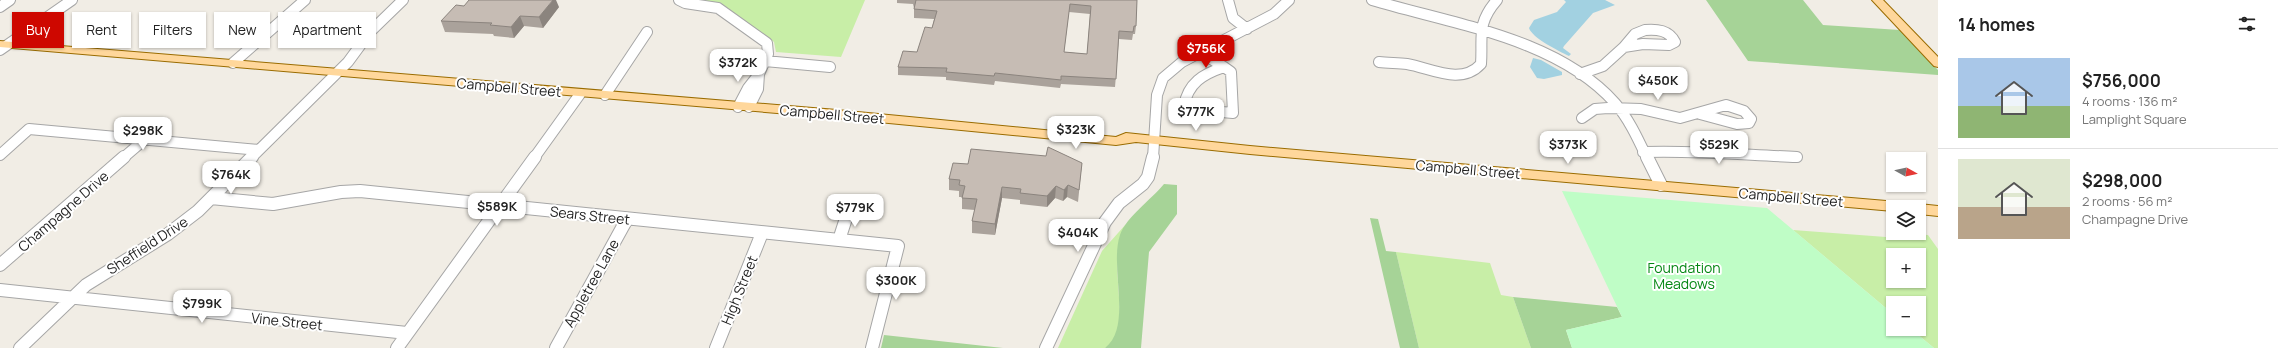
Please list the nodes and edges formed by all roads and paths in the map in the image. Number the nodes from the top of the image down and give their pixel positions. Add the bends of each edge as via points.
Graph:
1 (10, 0) edge
2 (72, 0) edge
3 (305, 0) edge
4 (403, 0) edge
5 (679, 0) edge
6 (1228, 0) edge
7 (1289, 0) edge
8 (1372, 0) edge
9 (1497, 0) edge
10 (1877, 0) edge
11 (0, 7) edge
12 (1247, 29) junction
13 (647, 32) dead end
14 (1482, 32) junction
15 (3, 46) edge
16 (1624, 47) dead end
17 (1203, 50) junction
18 (765, 61) junction
19 (1379, 62) dead end
20 (233, 63) junction
21 (1938, 64) edge
22 (830, 66) dead end
23 (1228, 66) junction
24 (337, 73) junction
25 (1580, 74) junction
26 (580, 94) junction
27 (605, 96) junction
28 (744, 107) junction
29 (1618, 108) junction
30 (1700, 114) dead end
31 (1582, 118) dead end
32 (144, 140) junction
33 (1154, 141) junction
34 (259, 150) junction
35 (1643, 152) junction
36 (0, 155) edge
37 (1797, 157) dead end
38 (1661, 185) junction
39 (211, 198) junction
40 (497, 206) junction
41 (1886, 206) edge
42 (849, 209) dead end
43 (1926, 210) edge
44 (1938, 211) edge
45 (627, 219) junction
46 (762, 233) junction
47 (839, 240) junction
48 (0, 265) edge
49 (0, 290) edge
50 (72, 298) junction
51 (407, 333) junction
52 (20, 348) edge
53 (397, 348) edge
54 (556, 348) edge
55 (716, 348) edge
56 (872, 348) edge
57 (1046, 348) edge

1 - 11 street
2 - 15 street
3 - 20 street
4 - 24 street, Sheffield Drive via 370,32 356,53
5 - 18 street via 720,10 767,43 769,49
6 - 12 street via 1233,18
7 - 12 street via 1274,14
8 - 14 street
9 - 14 street via 1488,10
10 - 21 main road
12 - 17 street
13 - 27 street
14 - 19 street via 1481,64 1468,74 1446,74 1408,64
14 - 25 street via 1533,49
15 - 20 main road, Campbell Street
16 - 25 street via 1603,66
17 - 23 street
17 - 33 street via 1173,68 1160,83
18 - 22 street
18 - 28 street via 759,74 758,90
20 - 24 main road, Campbell Street
23 - 23 street via 1231,72 1233,113 1188,109 1184,106 1193,83 1208,73
24 - 26 main road, Campbell Street
24 - 34 street, Sheffield Drive
25 - 29 street via 1602,91
26 - 27 main road, Campbell Street
26 - 40 street
27 - 28 main road, Campbell Street
28 - 33 main road, Campbell Street via 1019,130 1116,141
29 - 30 street via 1645,109 1678,118
29 - 31 street via 1597,108
29 - 35 street
32 - 34 street
32 - 36 street via 29,129
32 - 48 street, Champagne Drive
33 - 38 main road, Campbell Street
33 - 57 street via 1153,162 1148,178 1119,203 1105,222
34 - 39 street, Sheffield Drive
35 - 37 street via 1686,150 1716,154
35 - 38 street
38 - 41 main road, Campbell Street
39 - 40 street, Sears Street via 273,204 360,191
39 - 50 street, Sheffield Drive via 183,224 104,272
40 - 45 street, Sears Street
40 - 51 street
42 - 47 street
43 - 44 main road
45 - 46 street, Sears Street
45 - 54 street, Appletree Lane
46 - 47 street, Sears Street
46 - 55 street, High Street
47 - 56 street, Sears Street via 898,246
49 - 50 street, Vine Street
50 - 51 street, Vine Street
50 - 52 street, Sheffield Drive
51 - 53 street

